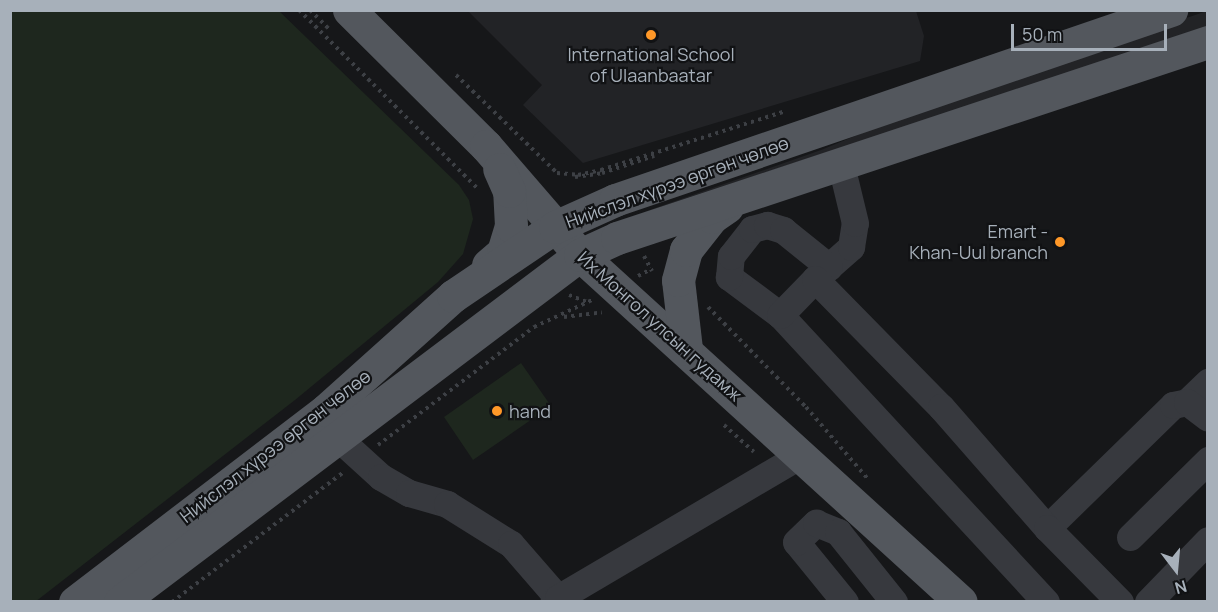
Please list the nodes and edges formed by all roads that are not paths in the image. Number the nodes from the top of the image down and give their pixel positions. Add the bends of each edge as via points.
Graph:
1 (349, 10) edge
2 (1171, 10) edge
3 (1208, 42) edge
4 (486, 146) junction
5 (841, 165) junction
6 (735, 201) junction
7 (555, 227) junction
8 (580, 255) junction
9 (822, 273) junction
10 (453, 296) junction
11 (780, 315) junction
12 (687, 349) junction
13 (1208, 382) edge
14 (1197, 410) edge
15 (337, 437) junction
16 (802, 454) junction
17 (1208, 460) edge
18 (1047, 528) junction
19 (1130, 537) dead end
20 (1208, 540) edge
21 (555, 600) edge
22 (75, 602) edge
23 (120, 602) edge
24 (845, 602) edge
25 (894, 602) edge
26 (961, 602) edge
27 (1046, 602) edge
28 (1120, 602) edge
29 (1148, 602) edge

1 - 4 main road, Их Монгол улсын гудамж
2 - 7 main road, Нийслэл хүрээ өргөн чөлөө via 615,200
3 - 5 main road, Нийслэл хүрээ өргөн чөлөө
4 - 7 main road, Их Монгол улсын гудамж
4 - 10 main road via 509,191 512,226 503,252
5 - 6 main road, Нийслэл хүрээ өргөн чөлөө
5 - 9 lane via 855,223 851,247
6 - 8 main road, Нийслэл хүрээ өргөн чөлөө via 617,238
6 - 12 main road via 712,217 686,250 678,280
7 - 8 main road, Их Монгол улсын гудамж
7 - 10 main road, Нийслэл хүрээ өргөн чөлөө
8 - 12 main road, Их Монгол улсын гудамж
8 - 15 main road, Нийслэл хүрээ өргөн чөлөө
9 - 11 lane
9 - 11 lane via 783,230 767,225 752,229 731,256 729,277
9 - 18 lane
10 - 22 main road, Нийслэл хүрээ өргөн чөлөө via 326,410
11 - 27 lane
12 - 16 main road, Их Монгол улсын гудамж
13 - 14 lane
14 - 18 lane via 1173,405
15 - 21 lane via 381,477 409,493 447,504 511,544
15 - 23 main road, Нийслэл хүрээ өргөн чөлөө
16 - 21 lane
16 - 26 main road, Их Монгол улсын гудамж
17 - 19 lane
18 - 28 lane
20 - 29 lane
24 - 25 lane via 796,543 816,523 838,531

